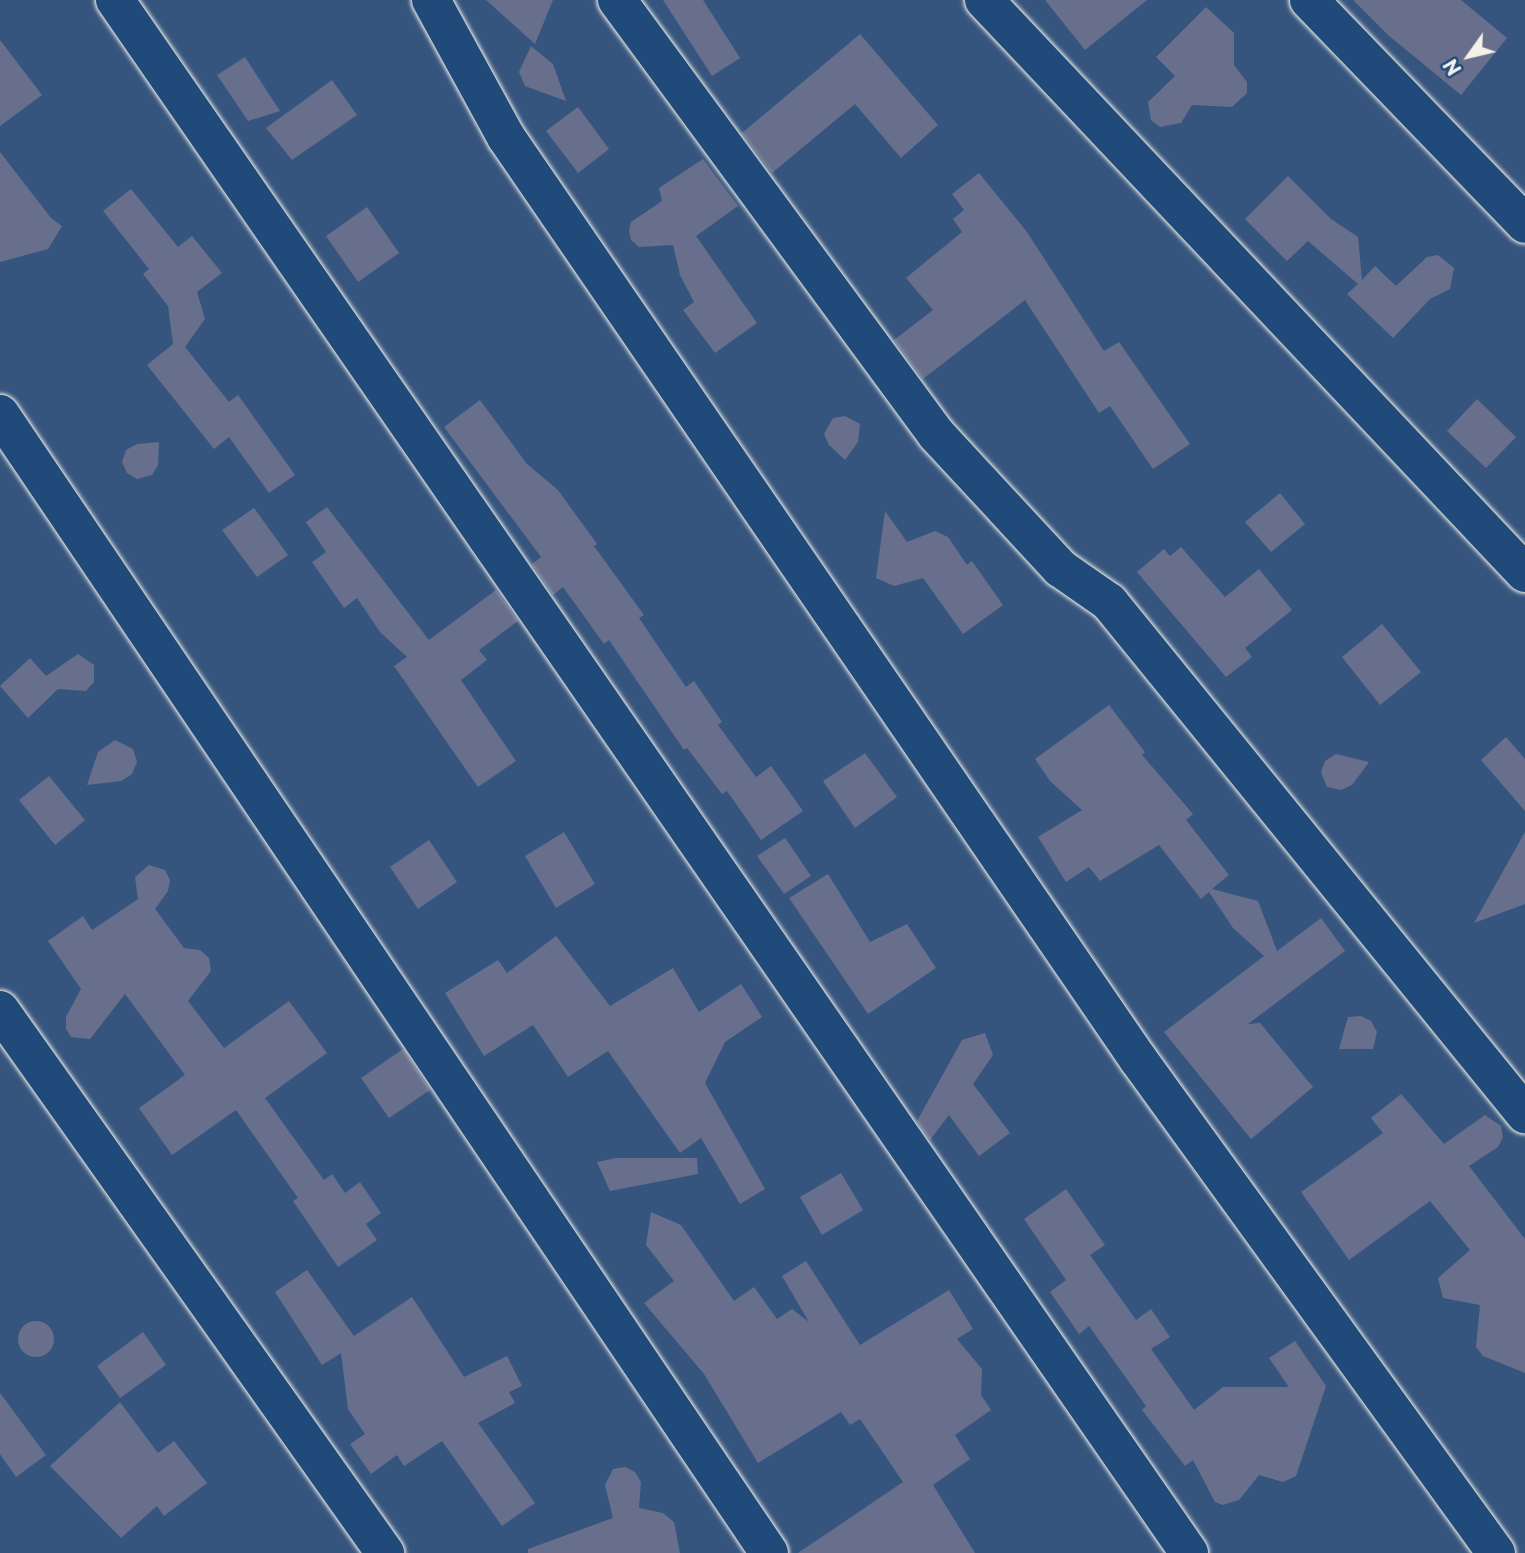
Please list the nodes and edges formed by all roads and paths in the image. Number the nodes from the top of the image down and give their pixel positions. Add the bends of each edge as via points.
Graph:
1 (115, 0) edge
2 (431, 0) edge
3 (617, 0) edge
4 (984, 0) edge
5 (1309, 0) edge
6 (1525, 224) edge
7 (0, 414) edge
8 (1525, 573) edge
9 (0, 1010) edge
10 (1525, 1114) edge
11 (385, 1553) edge
12 (769, 1553) edge
13 (1189, 1553) edge
14 (1496, 1553) edge

1 - 13 street
2 - 14 street via 506,136 1138,1059
3 - 10 street via 936,434 1060,568 1109,602
4 - 8 street
5 - 6 street
7 - 12 street
9 - 11 street

